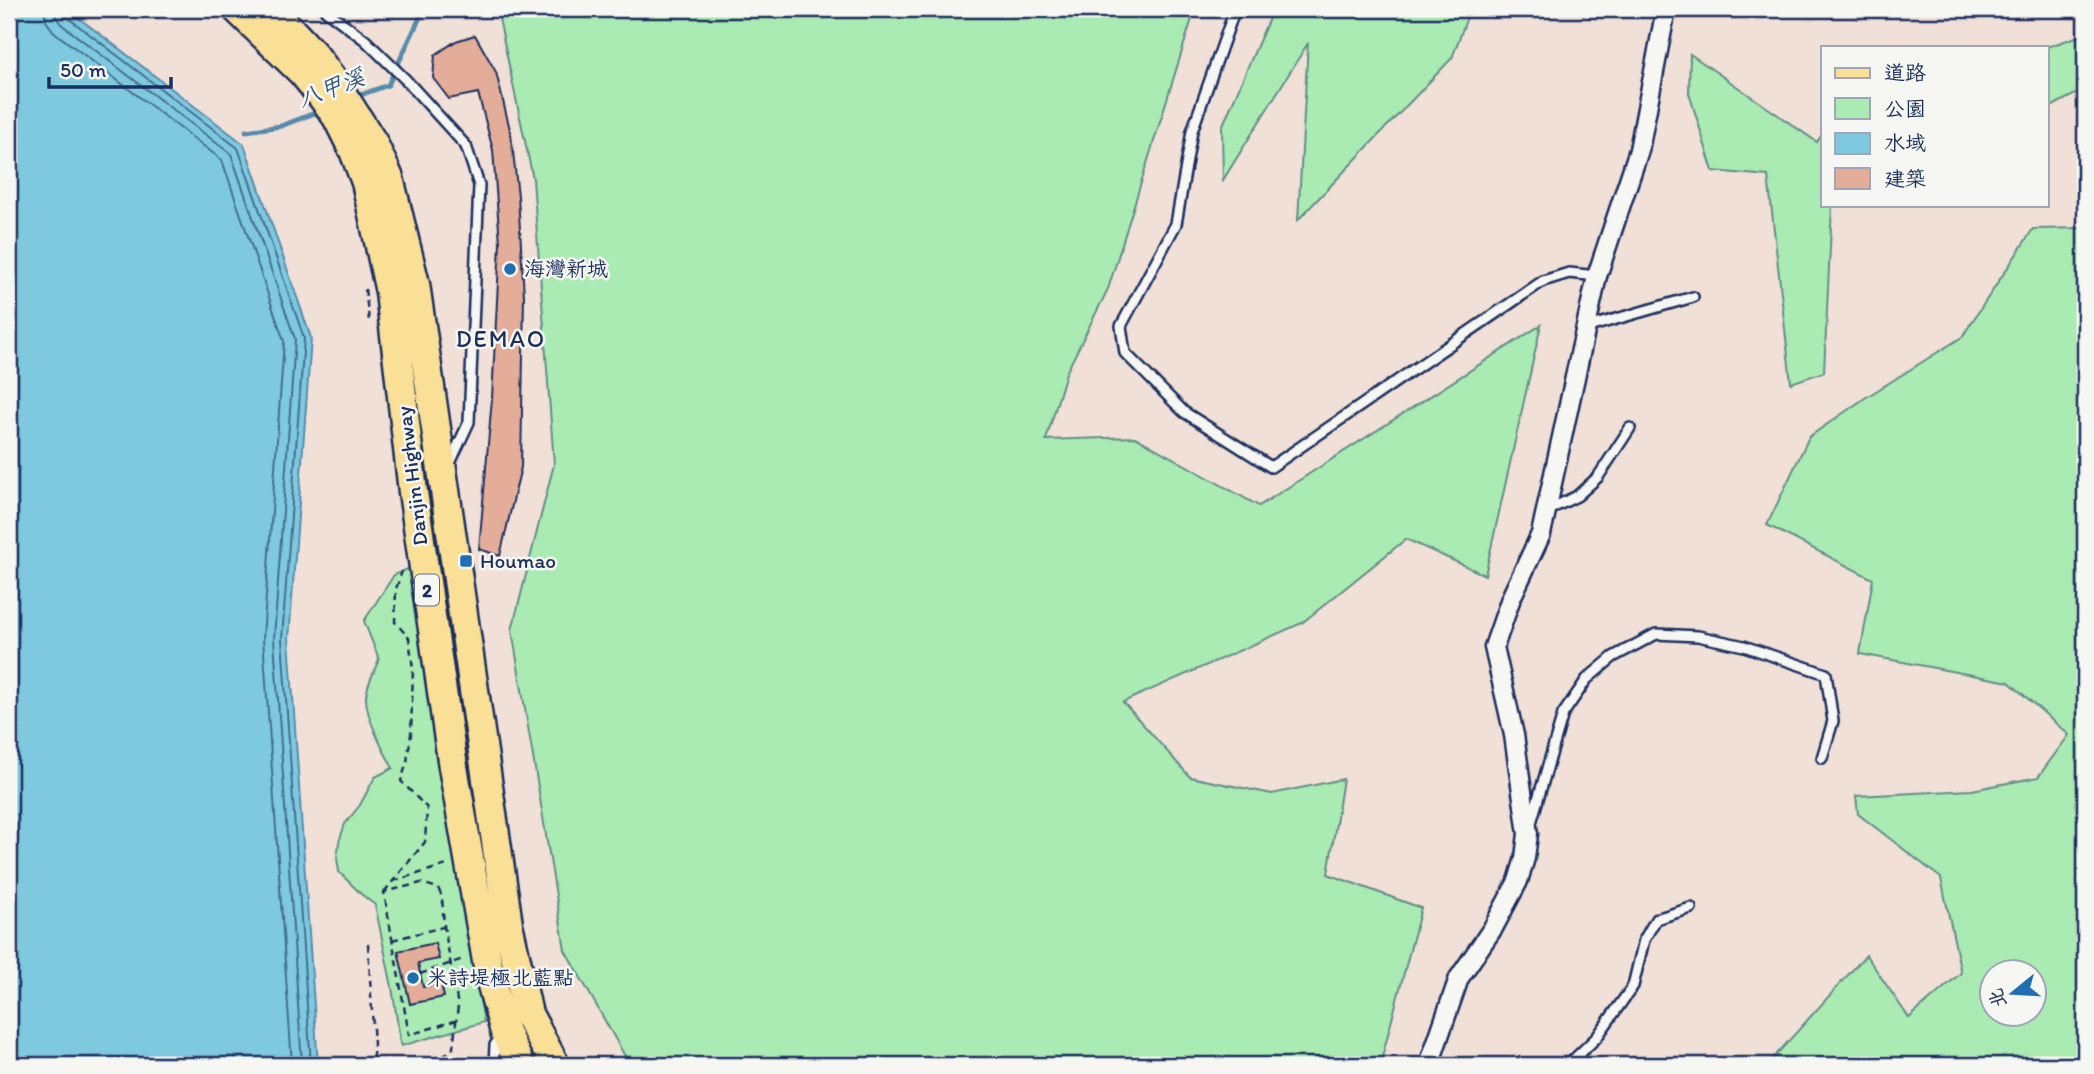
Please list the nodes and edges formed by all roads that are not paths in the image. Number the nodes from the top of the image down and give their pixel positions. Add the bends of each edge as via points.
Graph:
1 (237, 9) edge
2 (271, 9) edge
3 (324, 9) edge
4 (1235, 9) edge
5 (1666, 9) edge
6 (337, 101) junction
7 (1597, 276) junction
8 (1693, 297) dead end
9 (1586, 328) junction
10 (1630, 428) dead end
11 (428, 485) junction
12 (1546, 511) junction
13 (1822, 758) dead end
14 (1528, 834) junction
15 (1690, 908) dead end
16 (505, 1032) junction
17 (494, 1065) edge
18 (520, 1065) edge
19 (555, 1065) edge
20 (1429, 1065) edge
21 (1568, 1065) edge

1 - 6 main road, Danjin Highway / 2
2 - 6 main road, Danjin Highway / 2 via 315,56
3 - 11 lane via 390,64 466,146 479,185 469,422
4 - 7 lane via 1192,131 1176,223 1121,326 1125,353 1184,412 1271,467 1543,281 1569,273
5 - 7 street via 1639,150
6 - 11 main road, Danjin Highway / 2 via 366,182
7 - 9 street
8 - 9 lane
9 - 12 street
10 - 12 lane via 1598,478 1577,496
11 - 16 main road, Danjin Highway / 2 via 453,767 490,978
11 - 19 main road, Danjin Highway / 2 via 508,924 528,1014
12 - 14 street via 1541,534 1493,647 1514,735
13 - 14 lane via 1833,722 1826,674 1744,646 1698,636 1656,634 1596,671 1563,714
14 - 20 street via 1518,881 1459,978
15 - 21 lane via 1656,919 1644,940 1633,986 1597,1037
16 - 17 lane via 495,1045
16 - 18 main road, Danjin Highway / 2

